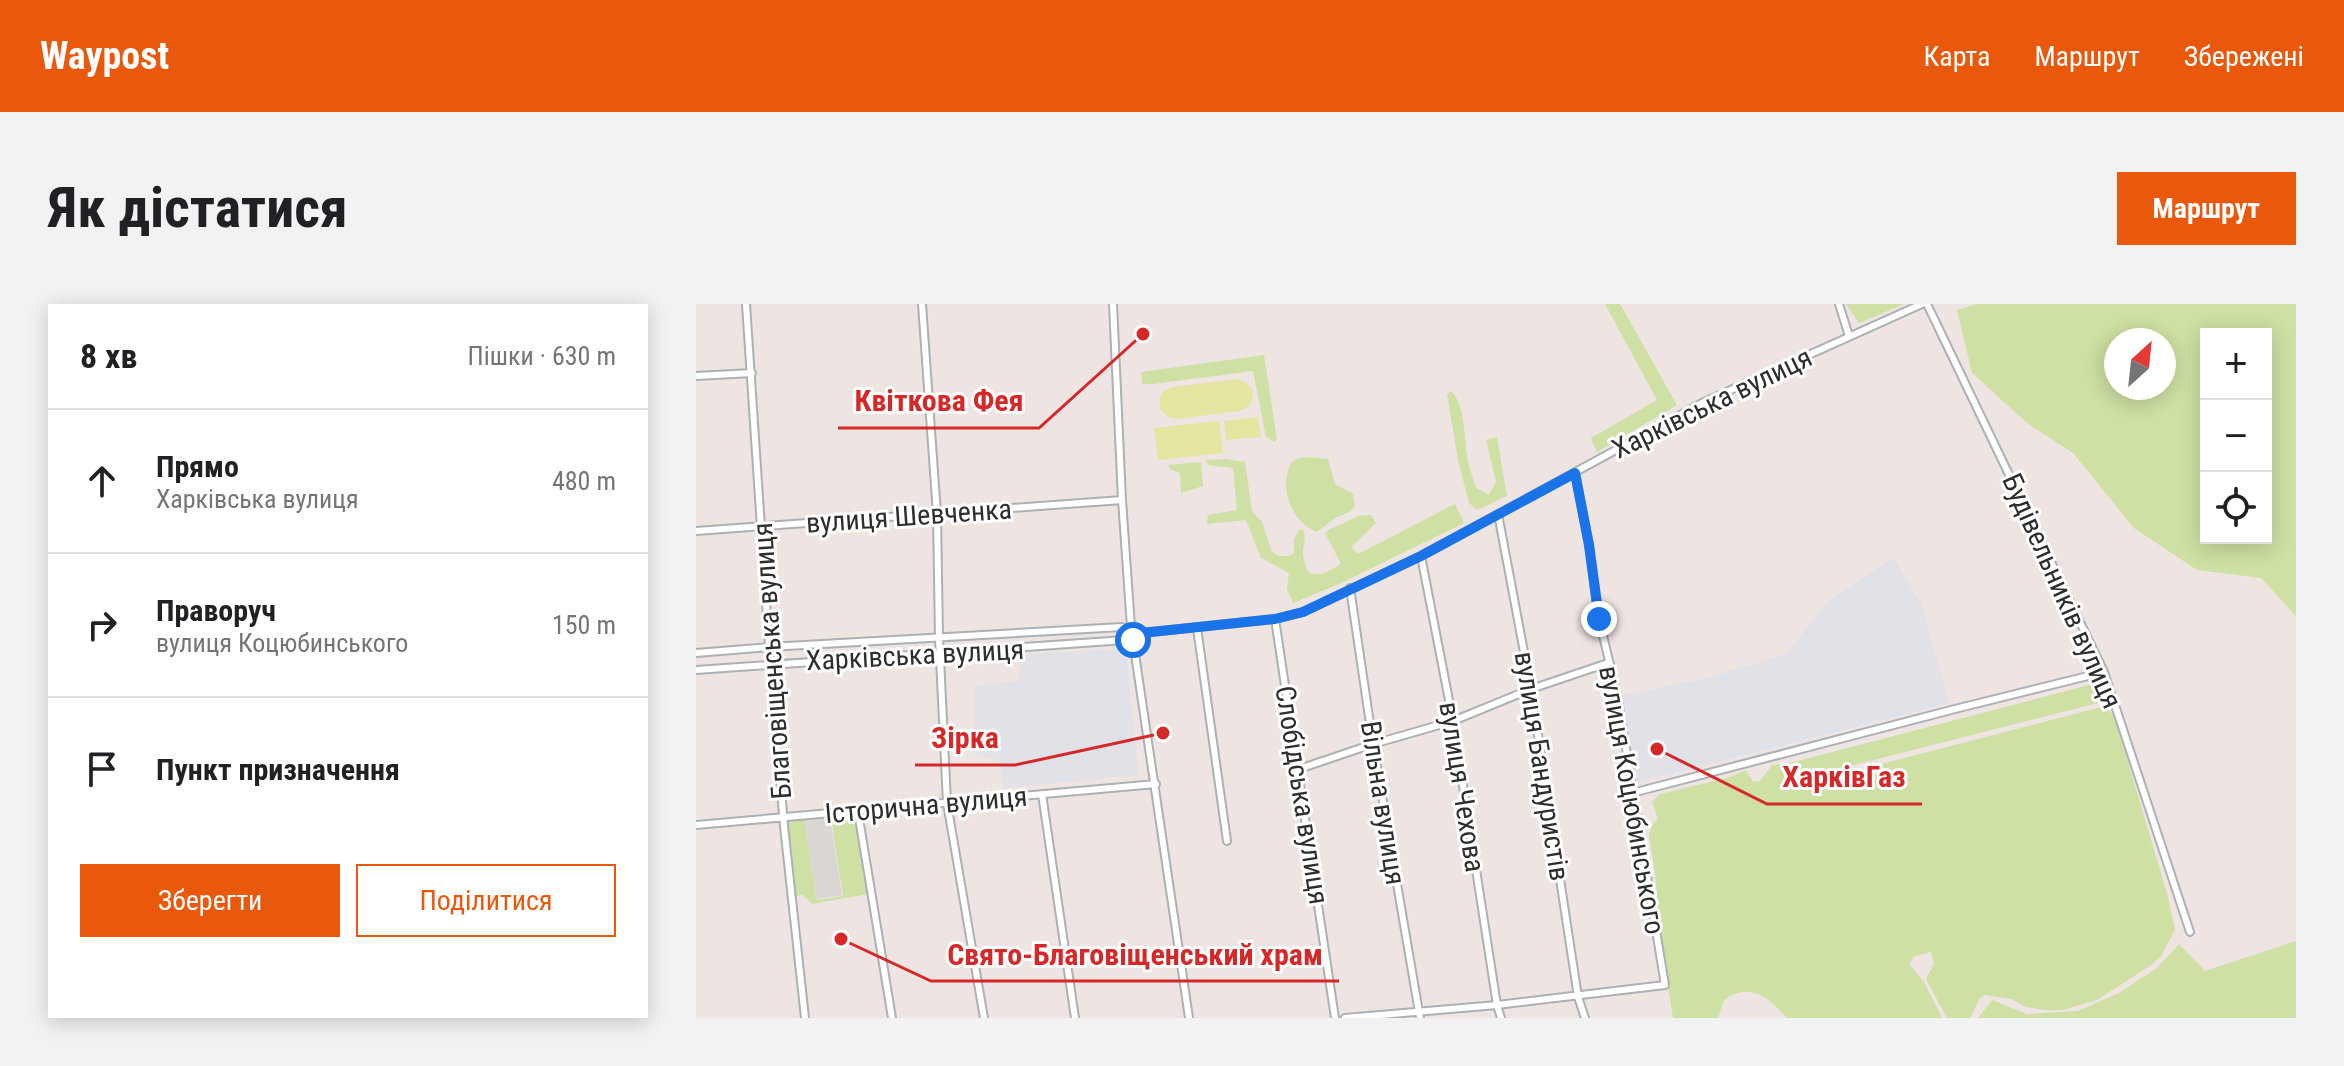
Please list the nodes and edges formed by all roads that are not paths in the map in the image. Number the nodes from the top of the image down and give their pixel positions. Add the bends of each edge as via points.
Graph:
1 (746, 304) edge
2 (922, 304) edge
3 (1113, 304) edge
4 (1839, 304) edge
5 (1925, 304) edge
6 (1849, 336) junction
7 (752, 373) junction
8 (696, 376) edge
9 (1575, 473) junction
10 (1122, 500) junction
11 (937, 514) junction
12 (1498, 514) junction
13 (761, 527) junction
14 (696, 531) edge
15 (1421, 556) junction
16 (1350, 588) junction
17 (1275, 619) junction
18 (1197, 628) junction
19 (1132, 634) junction
20 (939, 638) junction
21 (769, 647) junction
22 (696, 653) edge
23 (940, 653) junction
24 (771, 663) junction
25 (1608, 663) junction
26 (696, 670) edge
27 (2104, 672) junction
28 (1531, 689) junction
29 (1453, 721) junction
30 (1373, 744) junction
31 (1299, 769) junction
32 (1156, 784) junction
33 (1632, 793) junction
34 (1042, 794) junction
35 (947, 803) junction
36 (858, 812) junction
37 (784, 819) junction
38 (696, 825) edge
39 (1227, 841) dead end
40 (2190, 932) dead end
41 (1578, 997) junction
42 (1497, 1005) junction
43 (1419, 1015) edge
44 (805, 1018) edge
45 (892, 1018) edge
46 (984, 1018) edge
47 (1075, 1018) edge
48 (1189, 1018) edge
49 (1335, 1018) edge
50 (1345, 1018) edge
51 (1501, 1018) edge
52 (1585, 1018) edge

1 - 7 street, Благовіщенська вулиця
2 - 11 street
3 - 10 street
4 - 6 street
5 - 6 street, Харківська вулиця
5 - 27 street, Будівельників вулиця
6 - 9 street, Харківська вулиця via 1704,402
7 - 8 street
7 - 13 street, Благовіщенська вулиця
9 - 12 street, Харківська вулиця
9 - 25 street, вулиця Коцюбинського
10 - 11 street, вулиця Шевченка
10 - 19 street
11 - 13 street, вулиця Шевченка
11 - 20 street
12 - 15 street, Харківська вулиця
12 - 28 street, вулиця Бандуристів
13 - 14 street, вулиця Шевченка
13 - 21 street, Благовіщенська вулиця
15 - 16 street, Харківська вулиця
15 - 29 street, вулиця Чехова
16 - 17 street, Харківська вулиця via 1303,612
16 - 30 street, Вільна вулиця
17 - 18 street, Харківська вулиця
17 - 31 street, Слобідська вулиця
18 - 19 street, Харківська вулиця
18 - 39 street
19 - 20 street, Харківська вулиця via 1122,627
19 - 23 street, Харківська вулиця via 1125,640
19 - 32 street
20 - 21 street, Харківська вулиця
20 - 23 street
21 - 22 street, Харківська вулиця
21 - 24 street, Благовіщенська вулиця
23 - 24 street, Харківська вулиця
23 - 35 street
24 - 26 street, Харківська вулиця
24 - 37 street, Благовіщенська вулиця
25 - 28 street
25 - 33 street, вулиця Коцюбинського
27 - 33 street
27 - 40 street, Будівельників вулиця
28 - 29 street
28 - 41 street, вулиця Бандуристів
29 - 30 street
29 - 42 street, вулиця Чехова
30 - 31 street
30 - 43 street, Вільна вулиця
31 - 49 street, Слобідська вулиця
32 - 34 street, Історична вулиця
32 - 48 street
33 - 41 street, вулиця Коцюбинського via 1665,985
34 - 35 street, Історична вулиця
34 - 47 street
35 - 36 street, Історична вулиця
35 - 46 street
36 - 37 street, Історична вулиця
36 - 45 street
37 - 38 street, Історична вулиця
37 - 44 street, Благовіщенська вулиця
41 - 42 street
41 - 52 street, вулиця Бандуристів
42 - 43 street
42 - 51 street, вулиця Чехова
43 - 50 street

